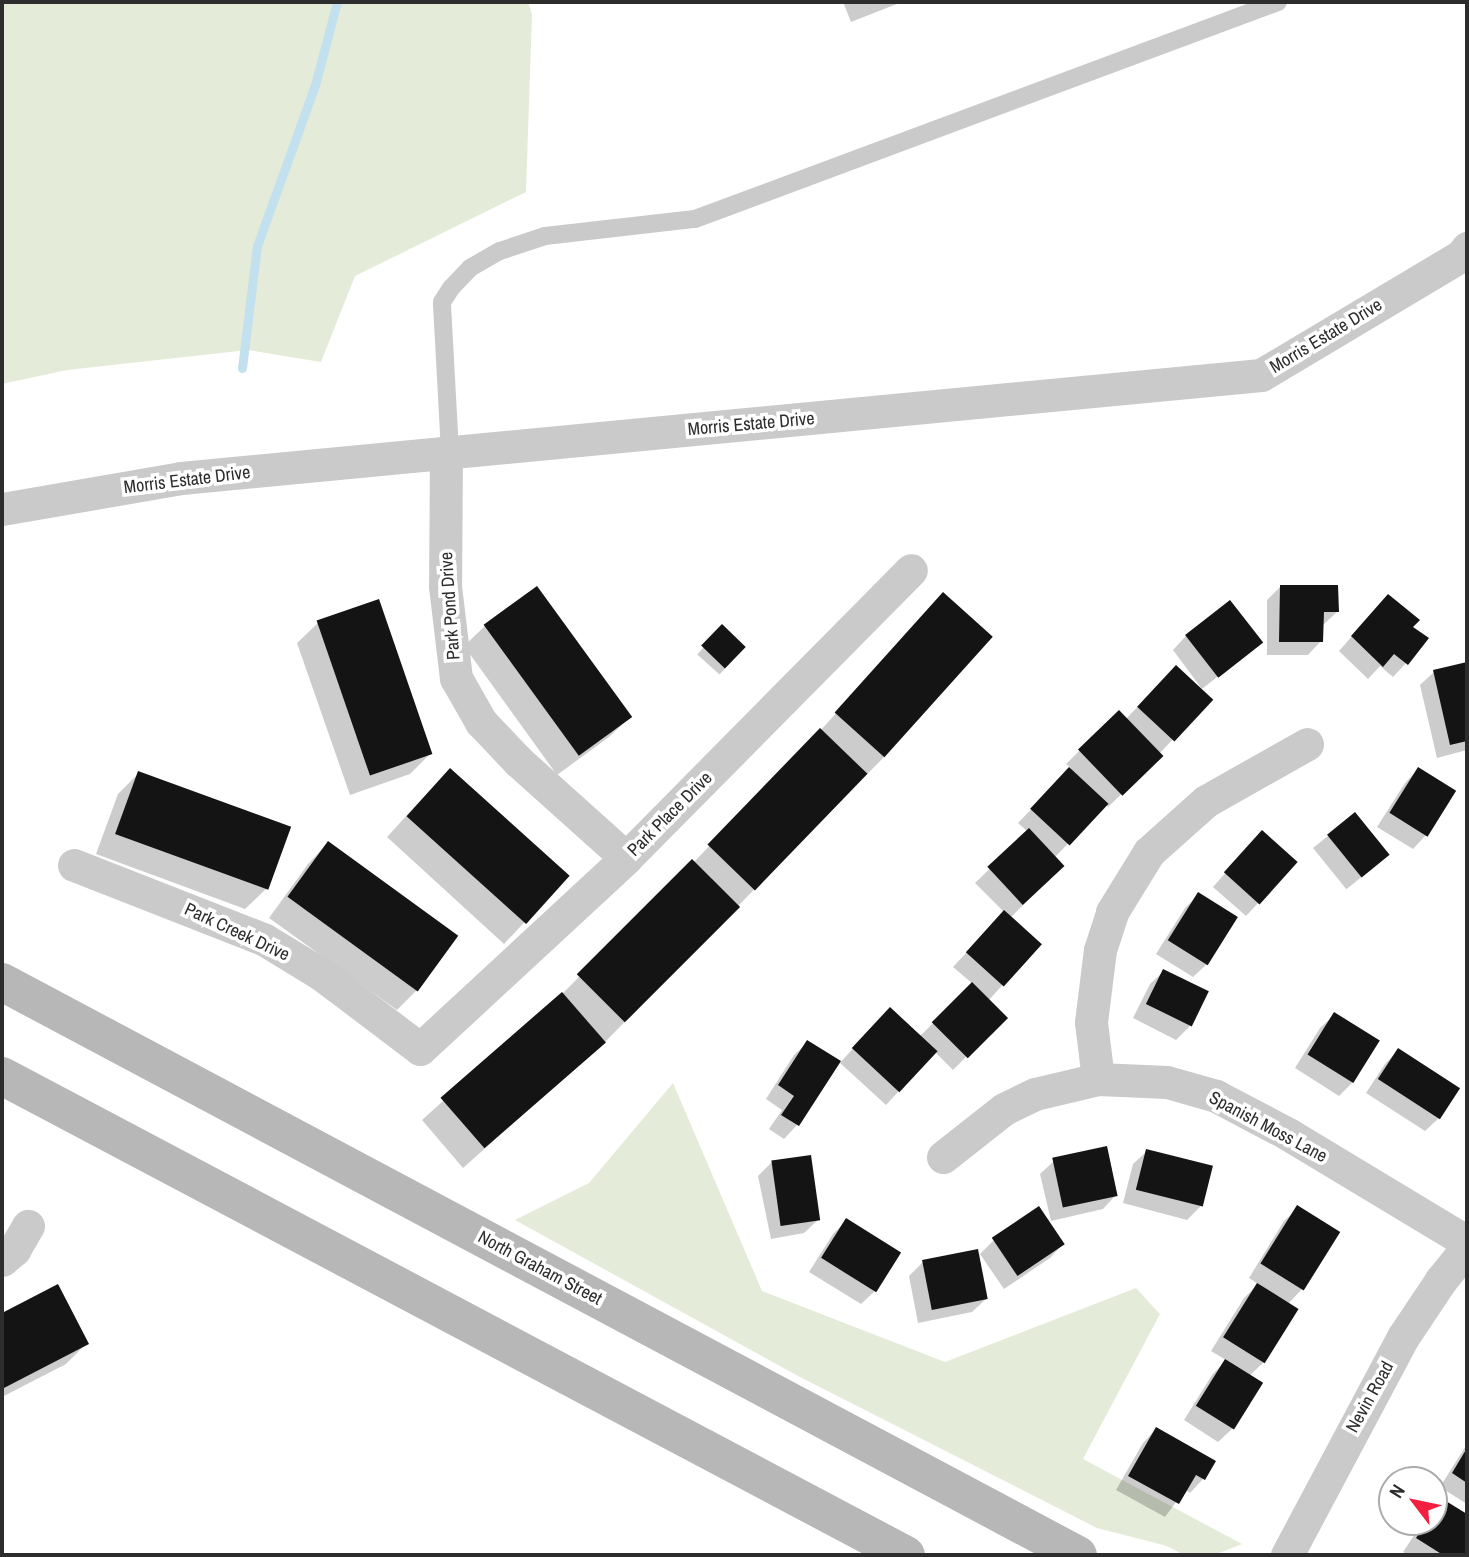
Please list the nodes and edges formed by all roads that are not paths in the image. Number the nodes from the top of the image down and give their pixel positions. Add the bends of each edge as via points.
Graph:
1 (1278, 2) edge
2 (1467, 248) edge
3 (448, 452) junction
4 (2, 509) edge
5 (911, 570) dead end
6 (1307, 744) dead end
7 (626, 858) junction
8 (74, 865) dead end
9 (2, 982) edge
10 (420, 1049) joint
11 (2, 1076) edge
12 (1098, 1079) junction
13 (943, 1157) dead end
14 (28, 1226) dead end
15 (1467, 1242) edge
16 (1467, 1248) edge
17 (2, 1260) edge
18 (906, 1555) edge
19 (1078, 1555) edge
20 (1287, 1555) edge

1 - 3 lane via 695,219 545,236 500,251 470,268 442,302
2 - 3 street, Morris Estate Drive via 1261,375
3 - 4 street, Morris Estate Drive via 181,478
3 - 7 street, Park Pond Drive via 445,586 456,678 490,732
5 - 7 street, Park Place Drive
6 - 12 street via 1206,801 1149,852 1112,912 1100,950 1091,1022
7 - 10 street, Park Place Drive
8 - 10 street, Park Creek Drive via 265,940 321,974
9 - 19 main road, North Graham Street
11 - 18 main road
12 - 13 street, Spanish Moss Lane via 1035,1094 1004,1109
12 - 15 street, Spanish Moss Lane via 1167,1082 1216,1096
14 - 17 street
16 - 20 street, Nevin Road via 1403,1337

